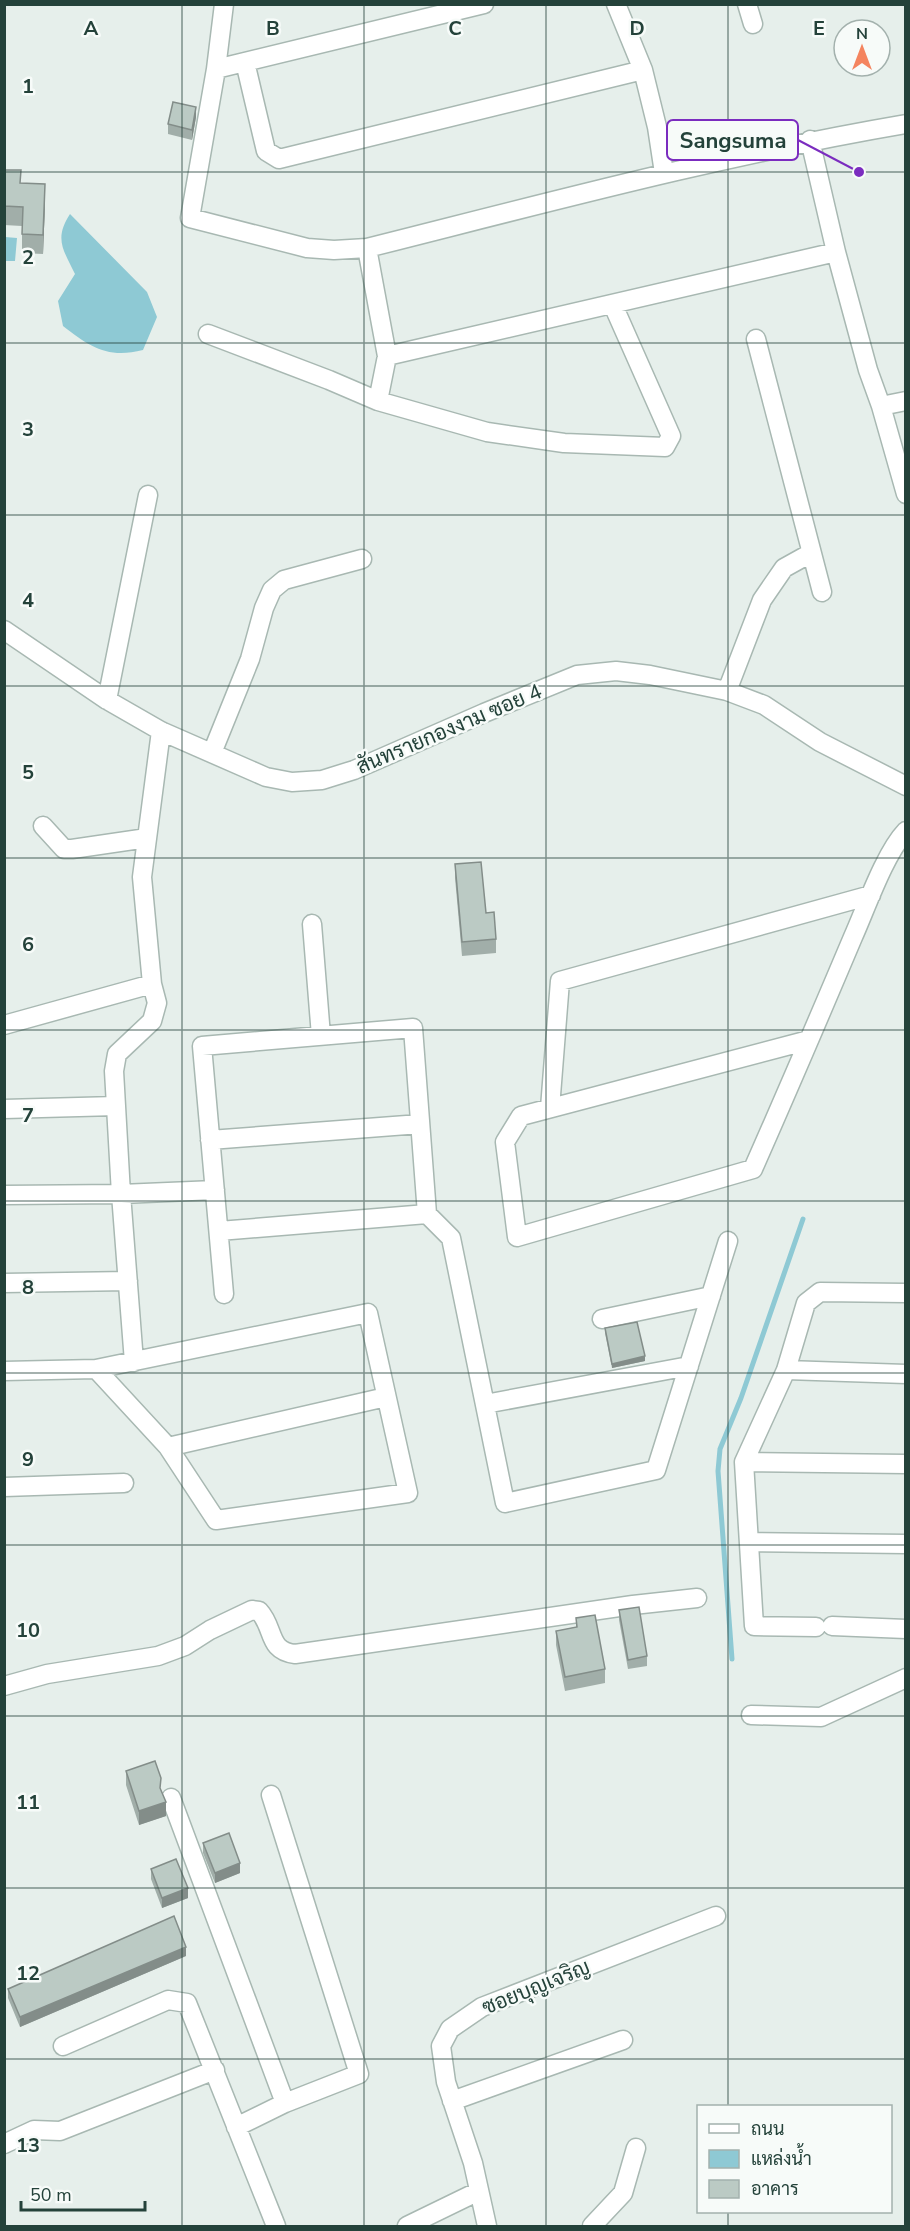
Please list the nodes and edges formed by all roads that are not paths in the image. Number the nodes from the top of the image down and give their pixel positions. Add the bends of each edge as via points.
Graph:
1 (225, 4) edge
2 (484, 4) edge
3 (616, 4) edge
4 (747, 4) edge
5 (753, 24) dead end
6 (245, 62) junction
7 (216, 69) junction
8 (643, 70) junction
9 (906, 124) edge
10 (810, 140) junction
11 (663, 173) junction
12 (367, 248) junction
13 (836, 252) junction
14 (613, 305) junction
15 (208, 334) dead end
16 (756, 339) dead end
17 (387, 356) junction
18 (378, 401) junction
19 (906, 401) edge
20 (881, 405) junction
21 (906, 494) edge
22 (148, 495) dead end
23 (811, 552) junction
24 (362, 559) dead end
25 (822, 592) dead end
26 (4, 630) edge
27 (727, 691) junction
28 (107, 700) junction
29 (161, 731) junction
30 (212, 753) junction
31 (906, 786) edge
32 (43, 826) dead end
33 (906, 831) edge
34 (147, 838) junction
35 (871, 895) junction
36 (312, 924) dead end
37 (152, 984) junction
38 (4, 1025) edge
39 (321, 1036) junction
40 (809, 1041) junction
41 (116, 1106) junction
42 (550, 1108) junction
43 (4, 1110) edge
44 (420, 1124) junction
45 (210, 1140) junction
46 (215, 1190) junction
47 (121, 1194) junction
48 (4, 1196) edge
49 (427, 1214) junction
50 (219, 1231) junction
51 (728, 1241) dead end
52 (128, 1281) junction
53 (4, 1283) edge
54 (906, 1293) edge
55 (224, 1294) dead end
56 (711, 1296) junction
57 (602, 1319) dead end
58 (134, 1362) junction
59 (689, 1366) junction
60 (96, 1369) junction
61 (786, 1370) junction
62 (4, 1371) edge
63 (906, 1374) edge
64 (386, 1398) junction
65 (485, 1404) junction
66 (168, 1447) junction
67 (744, 1462) junction
68 (906, 1464) edge
69 (124, 1483) dead end
70 (4, 1487) edge
71 (749, 1542) junction
72 (906, 1544) edge
73 (697, 1598) dead end
74 (906, 1629) edge
75 (906, 1678) edge
76 (4, 1686) edge
77 (751, 1715) dead end
78 (272, 1795) dead end
79 (171, 1798) dead end
80 (716, 1916) dead end
81 (623, 2040) dead end
82 (63, 2046) dead end
83 (215, 2070) junction
84 (452, 2101) junction
85 (285, 2103) junction
86 (237, 2127) junction
87 (4, 2144) edge
88 (636, 2148) dead end
89 (479, 2191) junction
90 (276, 2226) edge
91 (407, 2226) edge
92 (487, 2226) edge
93 (592, 2226) edge

1 - 7 street
2 - 6 street
3 - 8 street
4 - 5 street
6 - 7 street
6 - 8 street via 266,151 279,159
7 - 12 street via 190,218 307,248
8 - 11 street
9 - 10 street
10 - 11 street
10 - 13 street
11 - 12 street
12 - 17 street
13 - 14 street
13 - 20 street
14 - 17 street
14 - 18 street via 671,436 665,447 564,443 487,432
15 - 18 street
16 - 23 street
17 - 18 street
19 - 20 street
20 - 21 street
22 - 28 street
23 - 25 street
23 - 27 street via 784,568 762,600
24 - 30 street via 284,580 272,590 250,659
26 - 28 street, สันทรายกองงาม ซอย 4
27 - 30 street, สันทรายกองงาม ซอย 4 via 616,671 577,675 322,780 292,782 266,777
27 - 31 street, สันทรายกองงาม ซอย 4 via 764,705 820,742
28 - 29 street, สันทรายกองงาม ซอย 4
29 - 30 street, สันทรายกองงาม ซอย 4
29 - 34 street
32 - 34 street via 64,849
33 - 35 street via 896,840
34 - 37 street via 142,877
35 - 40 street
35 - 42 street via 560,981
36 - 39 street
37 - 38 street
37 - 41 street via 157,1003 152,1021 117,1054
39 - 44 street via 413,1028
39 - 45 street via 202,1046
40 - 42 street
40 - 42 street via 753,1169 517,1237 505,1142 521,1116
41 - 43 street
41 - 47 street
44 - 45 street
44 - 49 street
45 - 46 street
46 - 47 street
46 - 50 street
47 - 48 street
47 - 52 street
49 - 50 street
49 - 65 street via 451,1238
50 - 55 street
51 - 56 street
52 - 53 street
52 - 58 street
54 - 61 street via 820,1292 806,1303
56 - 57 street
56 - 59 street
58 - 60 street
58 - 64 street via 368,1313
59 - 65 street
59 - 65 street via 656,1470 505,1503
60 - 62 street
60 - 66 street
61 - 63 street
61 - 67 street
64 - 66 street
64 - 66 street via 408,1493 216,1520
67 - 68 street
67 - 71 street
69 - 70 street
71 - 72 street
71 - 74 street via 754,1626
73 - 76 street via 295,1654 283,1653 275,1645 264,1617 252,1610 158,1656 47,1674
75 - 77 street via 821,1717
78 - 85 street via 359,2074
79 - 85 street
80 - 84 street, ซอยบุญเจริญ via 482,2007 450,2029 441,2046
81 - 84 street
82 - 83 street via 168,2000 178,2001 187,2003
83 - 86 street
83 - 87 street via 60,2131 34,2130
84 - 89 street, ซอยบุญเจริญ
85 - 86 street
86 - 90 street
88 - 93 street via 623,2193
89 - 91 street
89 - 92 street, ซอยบุญเจริญ

